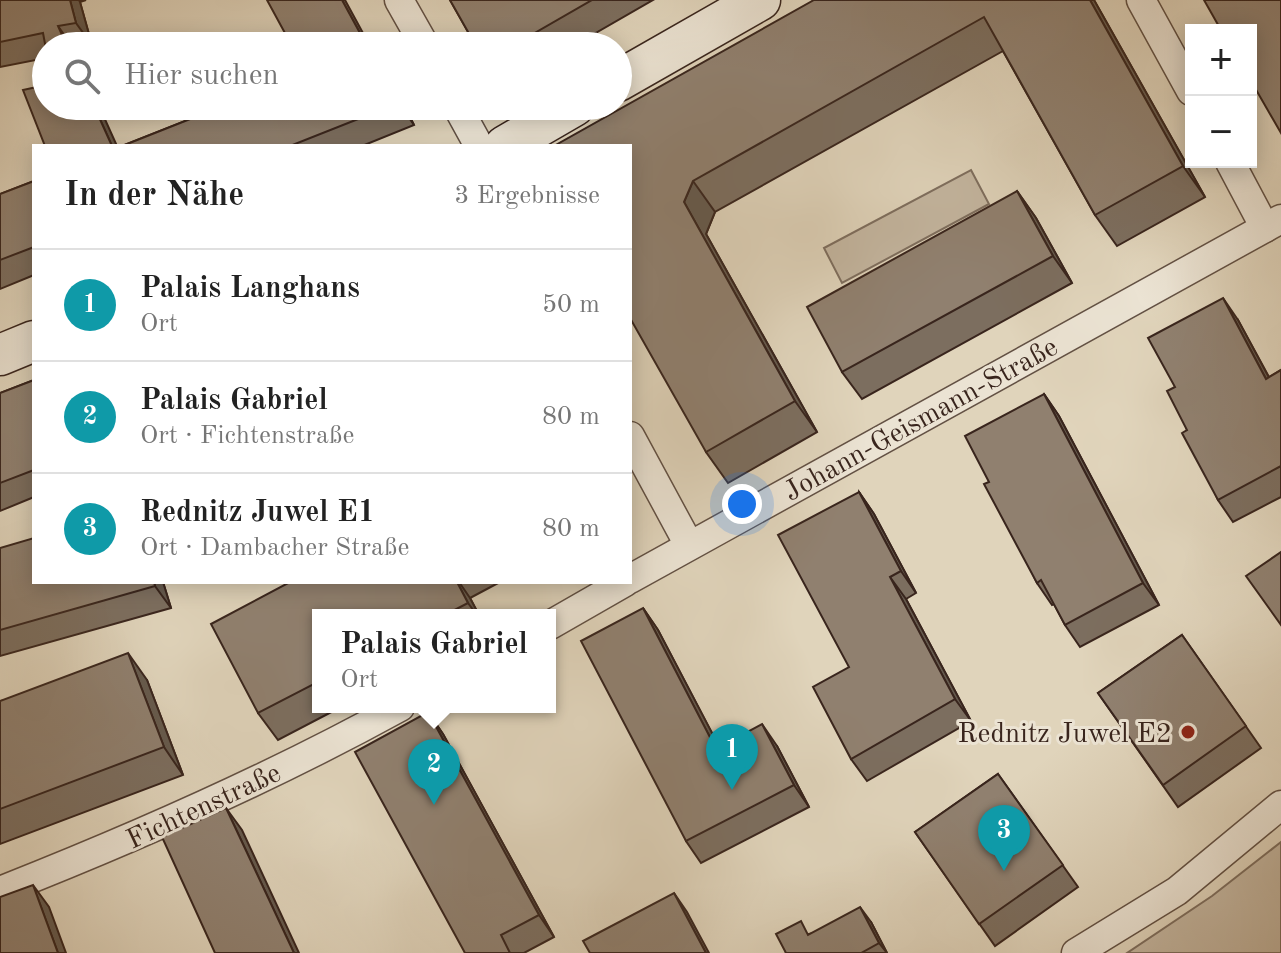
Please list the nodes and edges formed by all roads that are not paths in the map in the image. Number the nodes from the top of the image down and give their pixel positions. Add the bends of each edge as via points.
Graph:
1 (399, 0) edge
2 (760, 0) edge
3 (1141, 0) edge
4 (417, 32) edge
5 (632, 73) edge
6 (1185, 80) edge
7 (465, 120) edge
8 (550, 120) edge
9 (478, 144) edge
10 (508, 144) edge
11 (1234, 168) edge
12 (1273, 223) edge
13 (32, 342) edge
14 (0, 355) edge
15 (632, 440) edge
16 (689, 545) junction
17 (632, 578) edge
18 (621, 584) edge
19 (556, 621) edge
20 (389, 713) edge
21 (1281, 805) edge
22 (0, 891) edge
23 (1076, 953) edge

1 - 4 street
2 - 5 main road
3 - 6 street
7 - 9 street
8 - 10 main road
11 - 12 street
12 - 16 street, Johann-Geismann-Straße
13 - 14 main road
15 - 16 street
16 - 17 street, Johann-Geismann-Straße
18 - 19 street
20 - 22 street, Fichtenstraße via 193,811
21 - 23 street via 1177,891

